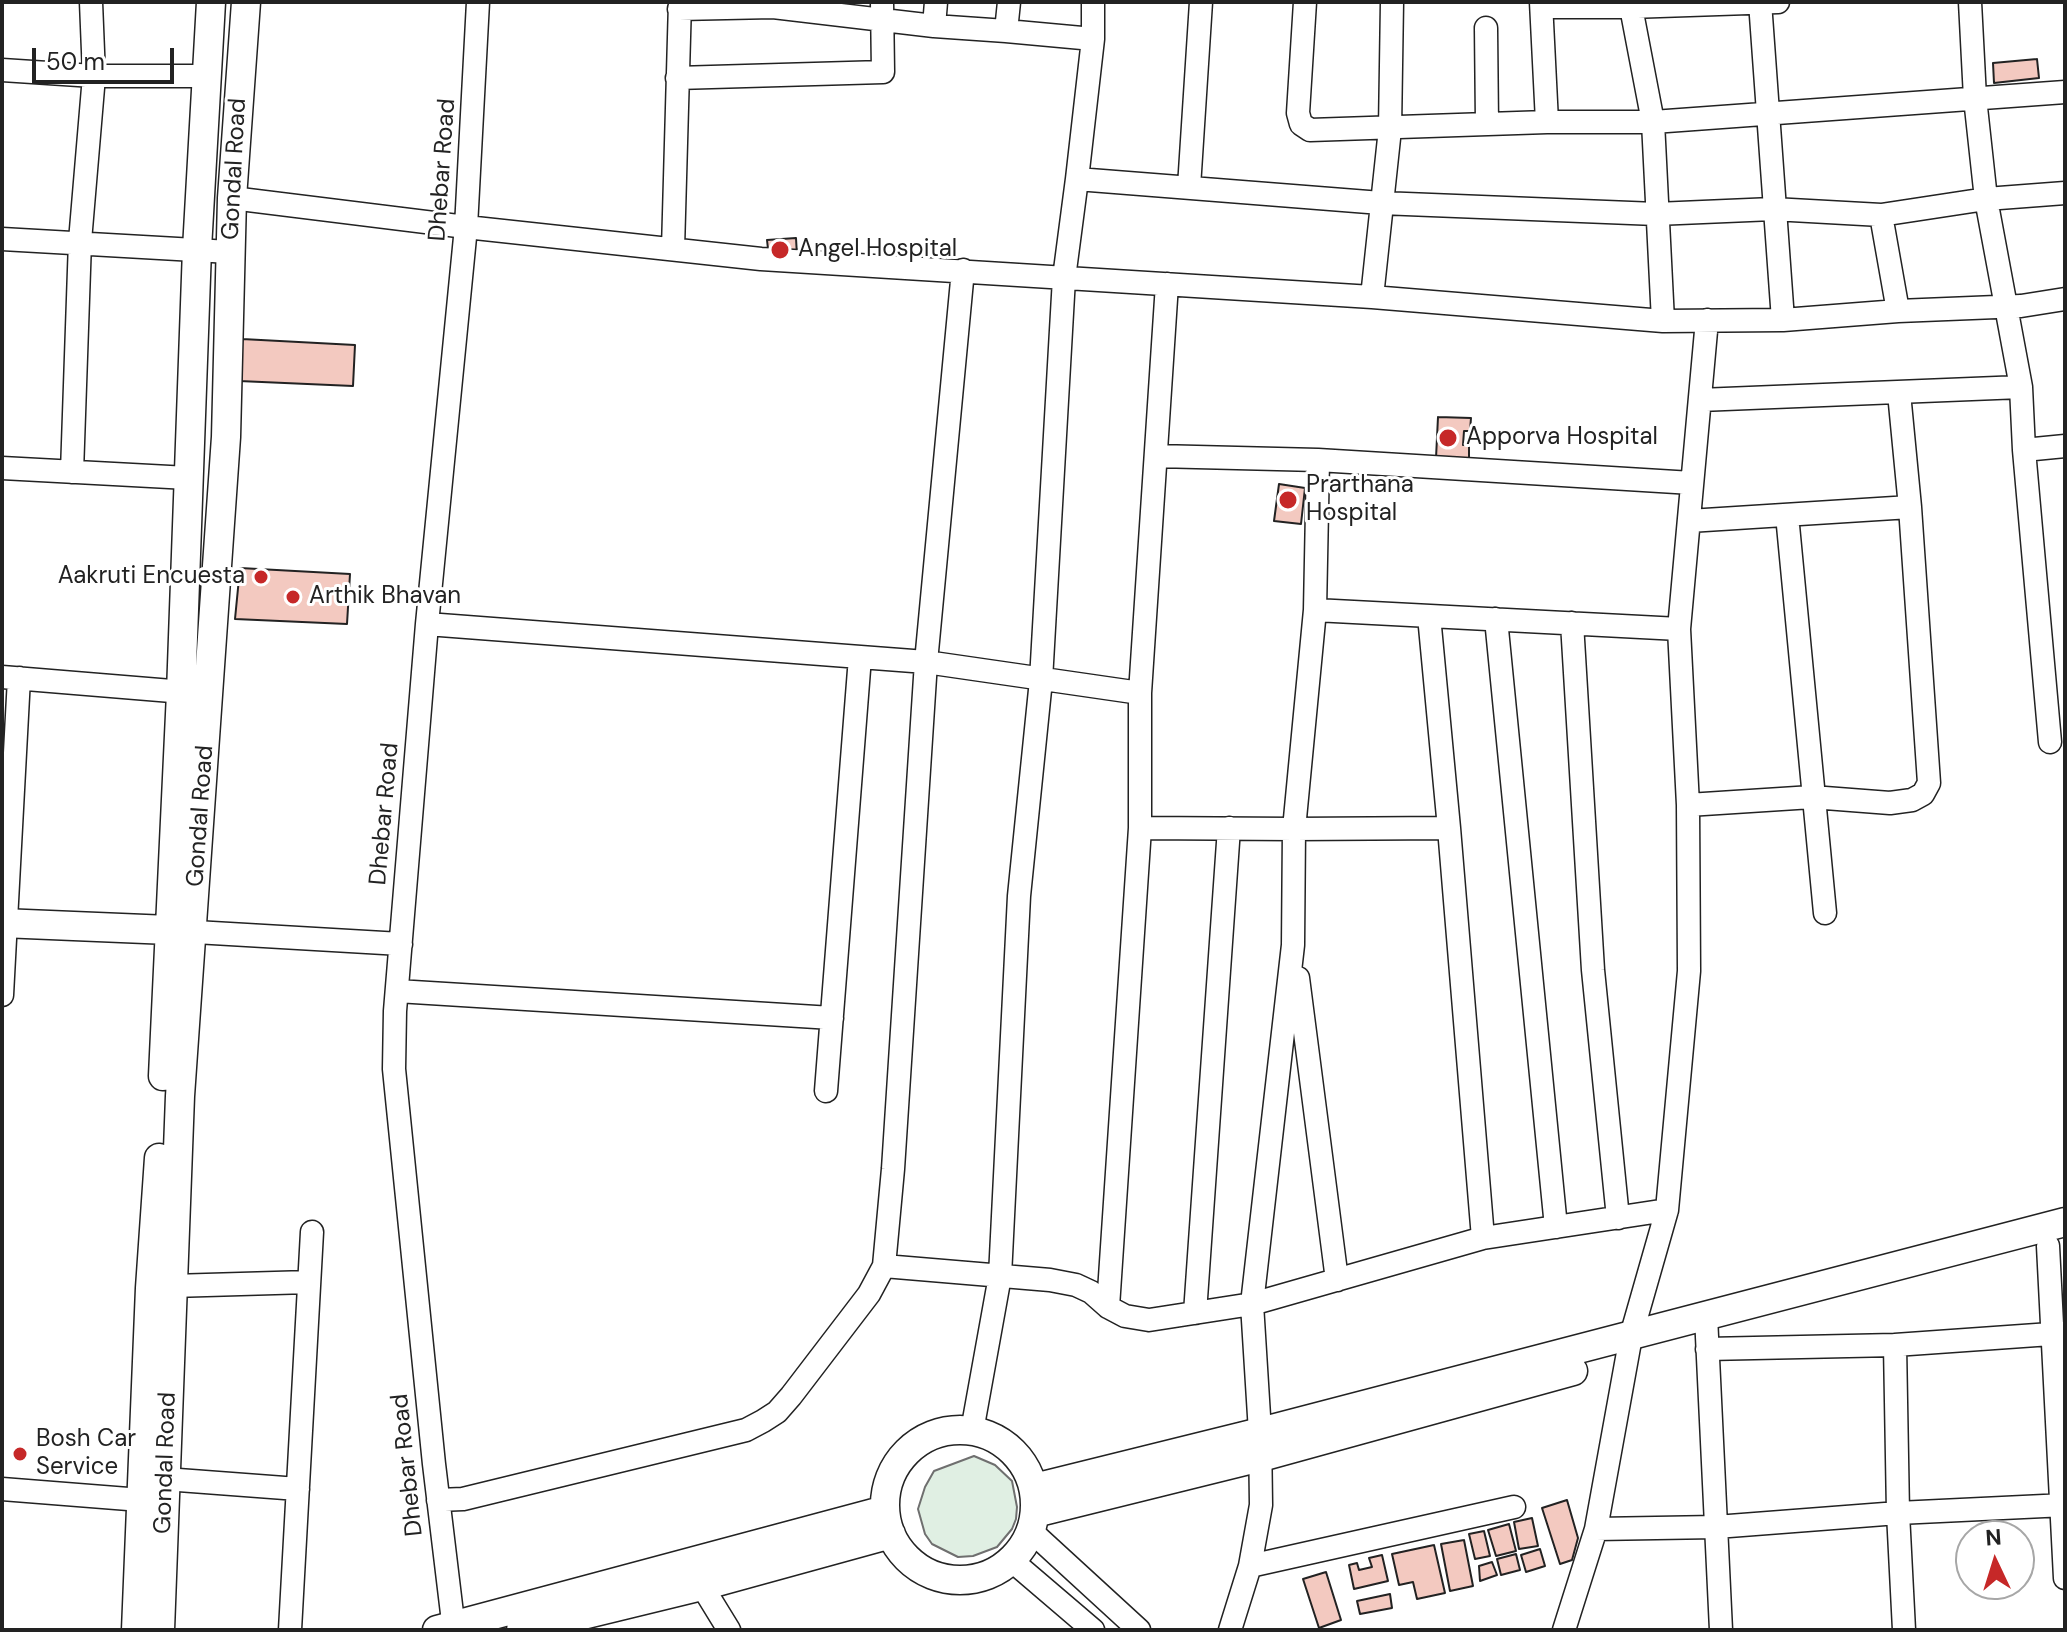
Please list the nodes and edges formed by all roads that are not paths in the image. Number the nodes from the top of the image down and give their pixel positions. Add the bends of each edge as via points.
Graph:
1 (91, 2) edge
2 (211, 2) edge
3 (246, 2) edge
4 (478, 2) edge
5 (936, 2) edge
6 (1009, 2) edge
7 (1093, 2) edge
8 (1201, 2) edge
9 (1305, 2) edge
10 (1392, 2) edge
11 (1970, 2) edge
12 (1766, 3) edge
13 (773, 4) edge
14 (679, 5) edge
15 (1542, 5) edge
16 (1630, 5) edge
17 (882, 11) edge
18 (934, 26) junction
19 (1486, 28) dead end
20 (1006, 31) junction
21 (1093, 39) junction
22 (2, 70) edge
23 (94, 76) junction
24 (208, 76) junction
25 (677, 78) junction
26 (2065, 92) edge
27 (1975, 98) junction
28 (1768, 113) junction
29 (1547, 122) junction
30 (1653, 122) junction
31 (1487, 124) junction
32 (1390, 129) junction
33 (1077, 179) junction
34 (1189, 187) junction
35 (2065, 193) edge
36 (232, 198) junction
37 (1986, 199) junction
38 (1381, 203) junction
39 (1773, 209) junction
40 (1656, 214) junction
41 (1881, 215) junction
42 (466, 227) junction
43 (2, 239) edge
44 (80, 241) junction
45 (197, 249) junction
46 (673, 249) junction
47 (230, 252) junction
48 (963, 270) junction
49 (1064, 278) junction
50 (1167, 284) junction
51 (1372, 297) junction
52 (2065, 299) edge
53 (2004, 307) junction
54 (1898, 311) junction
55 (1707, 320) junction
56 (1783, 320) junction
57 (1663, 321) junction
58 (2021, 387) junction
59 (1899, 393) junction
60 (1700, 400) junction
61 (2065, 446) edge
62 (2024, 450) junction
63 (1156, 456) junction
64 (1318, 460) junction
65 (2, 468) edge
66 (72, 472) junction
67 (188, 478) junction
68 (1692, 483) junction
69 (1910, 507) junction
70 (1787, 515) junction
71 (1689, 521) junction
72 (1315, 610) junction
73 (1429, 616) junction
74 (1496, 619) junction
75 (1572, 623) junction
76 (427, 624) junction
77 (1679, 629) junction
78 (860, 657) junction
79 (926, 662) junction
80 (10, 677) edge
81 (1041, 680) junction
82 (195, 693) junction
83 (1140, 693) junction
84 (2050, 742) dead end
85 (1812, 797) junction
86 (1688, 805) junction
87 (1140, 828) junction
88 (1229, 828) junction
89 (1449, 828) junction
90 (1294, 829) junction
91 (1825, 913) dead end
92 (4, 923) edge
93 (181, 931) junction
94 (401, 944) junction
95 (1293, 945) junction
96 (397, 991) junction
97 (2, 995) edge
98 (832, 1018) junction
99 (826, 1091) dead end
100 (1667, 1210) junction
101 (1618, 1218) junction
102 (2065, 1222) edge
103 (1556, 1227) junction
104 (312, 1232) dead end
105 (1483, 1238) junction
106 (2056, 1244) edge
107 (884, 1266) junction
108 (1000, 1276) junction
109 (1337, 1280) junction
110 (309, 1282) junction
111 (172, 1286) junction
112 (1252, 1304) junction
113 (1108, 1307) junction
114 (1195, 1313) junction
115 (1707, 1334) junction
116 (2059, 1334) edge
117 (1895, 1345) junction
118 (1628, 1346) junction
119 (972, 1431) junction
120 (1261, 1445) junction
121 (2, 1489) edge
122 (298, 1489) junction
123 (157, 1495) junction
124 (438, 1500) junction
125 (2063, 1505) edge
126 (1514, 1507) dead end
127 (1033, 1510) junction
128 (1898, 1513) junction
129 (888, 1522) junction
130 (1716, 1527) junction
131 (1596, 1529) junction
132 (1011, 1560) junction
133 (1250, 1566) junction
134 (2065, 1578) edge
135 (702, 1586) junction
136 (448, 1629) edge
137 (136, 1630) edge
138 (160, 1630) edge
139 (290, 1630) edge
140 (521, 1630) edge
141 (729, 1630) edge
142 (1093, 1630) edge
143 (1139, 1630) edge
144 (1230, 1630) edge
145 (1564, 1630) edge
146 (1721, 1630) edge
147 (1904, 1630) edge

1 - 23 street
2 - 24 main road, Gondal Road
3 - 36 main road, Gondal Road
4 - 42 street, Dhebar Road
5 - 18 street
6 - 20 street
7 - 21 street
8 - 34 street
9 - 32 street via 1301,124 1310,130
10 - 32 street
11 - 27 street
12 - 16 street
12 - 28 street
13 - 14 street
13 - 17 street
14 - 25 street
15 - 16 street
15 - 29 street
16 - 30 street
17 - 18 street
17 - 25 street via 883,72
18 - 20 street
19 - 31 street
20 - 21 street
21 - 33 street
22 - 23 street
23 - 24 street
23 - 44 street
24 - 45 main road, Gondal Road
25 - 46 street
26 - 27 street
27 - 28 street
27 - 37 street
28 - 30 street
28 - 39 street
29 - 30 street
29 - 31 street
30 - 40 street
31 - 32 street
32 - 38 street
33 - 34 street
33 - 49 street
34 - 38 street
35 - 37 street
36 - 42 street
36 - 47 main road, Gondal Road
37 - 41 street
37 - 53 street
38 - 40 street
38 - 51 street
39 - 40 street
39 - 41 street
39 - 56 street
40 - 57 street
41 - 54 street
42 - 46 street
42 - 76 street, Dhebar Road
43 - 44 street
44 - 45 street
44 - 66 street
45 - 47 street
45 - 67 main road, Gondal Road
46 - 48 street
47 - 82 main road, Gondal Road via 226,437
48 - 49 street
48 - 79 street
49 - 50 street
49 - 81 street
50 - 51 street
50 - 63 street
51 - 57 street
52 - 53 street
53 - 54 street
53 - 58 street
54 - 56 street
55 - 56 street
55 - 57 street
55 - 60 street
58 - 59 street
58 - 62 street
59 - 60 street
59 - 69 street
60 - 68 street
61 - 62 street
62 - 84 street
63 - 64 street
63 - 83 street
64 - 68 street
64 - 72 street
65 - 66 street
66 - 67 street
67 - 82 main road, Gondal Road
68 - 71 street
69 - 70 street
69 - 85 street via 1929,783 1912,800 1890,803
70 - 71 street
70 - 85 street
71 - 77 street
72 - 73 street
72 - 90 street
73 - 74 street
73 - 89 street
74 - 75 street
74 - 103 street
75 - 77 street
75 - 101 street via 1593,970
76 - 78 street
76 - 94 street, Dhebar Road
77 - 86 street
78 - 79 street
78 - 98 street
79 - 81 street
79 - 107 street
80 - 82 street
80 - 92 street
81 - 83 street
81 - 108 street via 1019,896
82 - 93 main road, Gondal Road
83 - 87 street
85 - 86 street
85 - 91 street
86 - 100 street via 1689,971
87 - 88 street
87 - 113 street
88 - 90 street
88 - 114 street
89 - 90 street
89 - 105 street
90 - 95 street
92 - 93 main road
92 - 97 street
93 - 94 street
93 - 111 main road, Gondal Road
93 - 123 main road, Gondal Road
94 - 96 street, Dhebar Road
95 - 109 street
95 - 112 street
96 - 98 street
96 - 124 street, Dhebar Road via 394,1069
98 - 99 street
100 - 101 street
100 - 118 street
101 - 103 street
102 - 115 main road
103 - 105 street
104 - 110 street
105 - 109 street
106 - 115 main road
106 - 116 street
107 - 108 street
107 - 124 street via 869,1294 791,1396 777,1412 746,1430 478,1496
108 - 113 street via 1076,1285
108 - 119 street
109 - 112 street
110 - 111 street
110 - 122 street
111 - 123 main road, Gondal Road
112 - 114 street
112 - 120 street
113 - 114 street via 1149,1320
115 - 117 street
115 - 118 main road
115 - 130 street
116 - 117 street
116 - 125 street
117 - 128 street
118 - 120 main road
118 - 131 street
119 - 127 main road via 993,1437 1026,1467
119 - 129 main road via 950,1430 909,1449 887,1488
120 - 127 main road
120 - 133 street via 1261,1505
121 - 123 street
122 - 123 street
122 - 139 street
123 - 137 main road, Gondal Road
123 - 138 main road, Gondal Road
124 - 136 street, Dhebar Road
125 - 128 street
125 - 134 street
126 - 133 street
127 - 132 main road via 1023,1547
127 - 143 street
128 - 130 street
128 - 147 street
129 - 132 main road via 903,1554 944,1578 991,1573
129 - 135 main road
129 - 136 main road
130 - 131 street
130 - 146 street
131 - 145 street
132 - 142 street
133 - 144 street
135 - 140 main road
135 - 141 street

